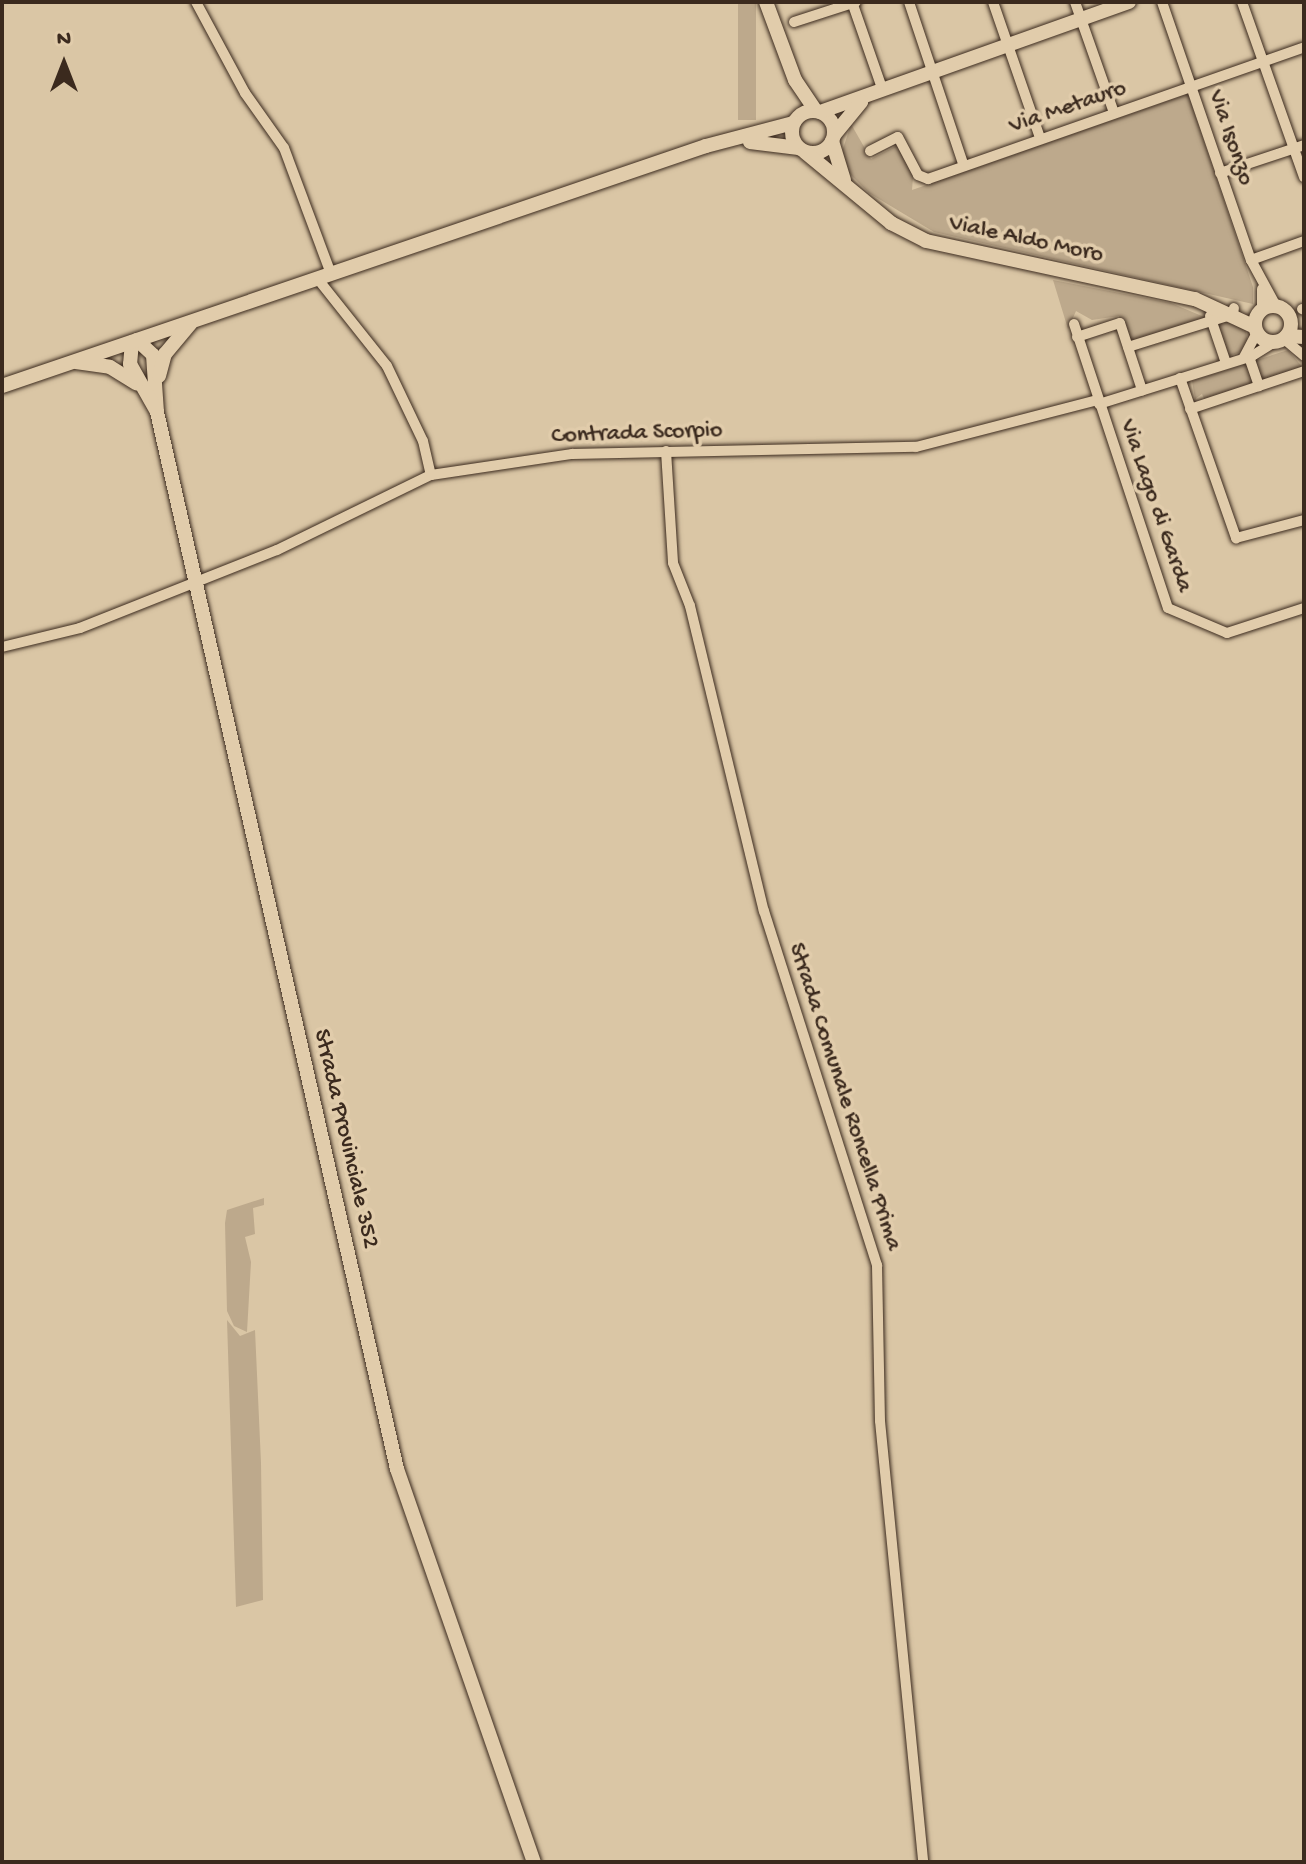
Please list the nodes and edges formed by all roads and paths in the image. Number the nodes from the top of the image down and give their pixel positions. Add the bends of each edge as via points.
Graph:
1 (196, 2) edge
2 (766, 2) edge
3 (854, 2) edge
4 (909, 2) edge
5 (993, 2) edge
6 (1075, 2) edge
7 (1129, 2) edge
8 (1162, 2) edge
9 (1242, 2) edge
10 (1081, 18) junction
11 (794, 22) dead end
12 (1008, 43) junction
13 (1304, 47) edge
14 (1262, 61) junction
15 (932, 68) junction
16 (795, 80) junction
17 (1191, 87) junction
18 (882, 88) junction
19 (818, 112) junction
20 (1114, 113) junction
21 (795, 120) junction
22 (833, 138) junction
23 (1040, 138) junction
24 (706, 146) junction
25 (1299, 147) edge
26 (802, 150) junction
27 (870, 151) dead end
28 (964, 166) junction
29 (1220, 173) junction
30 (1304, 177) edge
31 (859, 200) junction
32 (1304, 241) edge
33 (1251, 260) junction
34 (324, 276) junction
35 (1202, 301) junction
36 (1233, 311) junction
37 (1299, 312) edge
38 (1262, 317) junction
39 (194, 320) junction
40 (1212, 320) junction
41 (1074, 324) dead end
42 (1304, 327) edge
43 (1077, 337) junction
44 (1304, 337) edge
45 (1282, 339) junction
46 (134, 341) junction
47 (1128, 347) junction
48 (1246, 356) junction
49 (1304, 356) edge
50 (72, 362) junction
51 (1226, 363) junction
52 (1304, 371) edge
53 (1180, 378) junction
54 (158, 380) junction
55 (136, 383) junction
56 (2, 386) edge
57 (1259, 386) junction
58 (1142, 390) junction
59 (1098, 402) junction
60 (1190, 409) junction
61 (157, 412) junction
62 (666, 451) junction
63 (431, 475) junction
64 (1304, 520) edge
65 (195, 578) junction
66 (1304, 608) edge
67 (2, 647) edge
68 (534, 1862) edge
69 (923, 1862) edge

1 - 34 street via 245,93 284,148
2 - 16 main road, Viale Aldo Moro
3 - 11 street
3 - 18 street
4 - 15 street
5 - 12 street
6 - 10 street
7 - 10 main road
8 - 17 street, Via Isonzo
9 - 14 street
10 - 12 main road
10 - 20 street
12 - 15 main road
12 - 23 street
13 - 14 street, Via Metauro
14 - 17 street, Via Metauro
14 - 25 street
15 - 18 main road
15 - 28 street
16 - 19 main road, Viale Aldo Moro
16 - 21 main road, Viale Aldo Moro
17 - 20 street, Via Metauro
17 - 29 street, Via Isonzo
18 - 19 main road
18 - 22 main road via 854,107
19 - 21 main road
19 - 22 main road, Viale Aldo Moro
20 - 23 street, Via Metauro
21 - 24 main road
21 - 26 main road, Viale Aldo Moro
22 - 26 main road via 824,150
22 - 31 main road, Viale Aldo Moro via 839,173
23 - 28 street, Via Metauro
24 - 26 main road
24 - 34 main road
25 - 29 street
25 - 30 street
26 - 31 main road, Viale Aldo Moro
27 - 28 street, Via Metauro via 898,137 925,179
29 - 33 street, Via Isonzo
31 - 35 main road, Viale Aldo Moro via 891,223 942,246
32 - 33 street
33 - 38 street, Via Isonzo via 1262,287
34 - 39 main road
34 - 63 street via 387,366 423,441
35 - 36 main road, Viale Aldo Moro
35 - 40 street
36 - 38 main road, Viale Aldo Moro
36 - 40 street
37 - 38 main road, Viale Aldo Moro
37 - 42 main road, Viale Aldo Moro
37 - 45 main road
38 - 45 main road, Viale Aldo Moro
38 - 48 street
39 - 46 main road
39 - 54 main road, Strada Provinciale 352 via 165,354
40 - 47 street
40 - 51 street
41 - 43 street, Via Lago di Garda
43 - 47 street via 1120,323
43 - 59 street, Via Lago di Garda
44 - 45 main road, Viale Aldo Moro
45 - 48 street, Contrada Scorpio
45 - 49 street
46 - 50 main road
46 - 54 main road, Strada Provinciale 352 via 153,355
46 - 55 main road
47 - 58 street
48 - 51 street, Contrada Scorpio
48 - 57 street
50 - 55 main road, Strada Provinciale 352 via 110,367
50 - 56 main road
51 - 53 street, Contrada Scorpio
52 - 57 street
53 - 58 street, Contrada Scorpio
53 - 60 street
54 - 61 main road, Strada Provinciale 352
55 - 61 main road, Strada Provinciale 352
57 - 60 street
58 - 59 street, Contrada Scorpio
59 - 62 street, Contrada Scorpio via 916,447
59 - 66 street, Via Lago di Garda via 1168,608 1227,633
60 - 64 street via 1236,538
61 - 65 main road, Strada Provinciale 352
62 - 63 street, Contrada Scorpio via 557,456
62 - 69 street, Strada Comunale Roncella Prima via 673,563 690,606 772,940 877,1265 880,1421
63 - 65 street, Contrada Scorpio via 277,550
65 - 67 street, Contrada Scorpio via 80,628
65 - 68 main road, Strada Provinciale 352 via 397,1469

